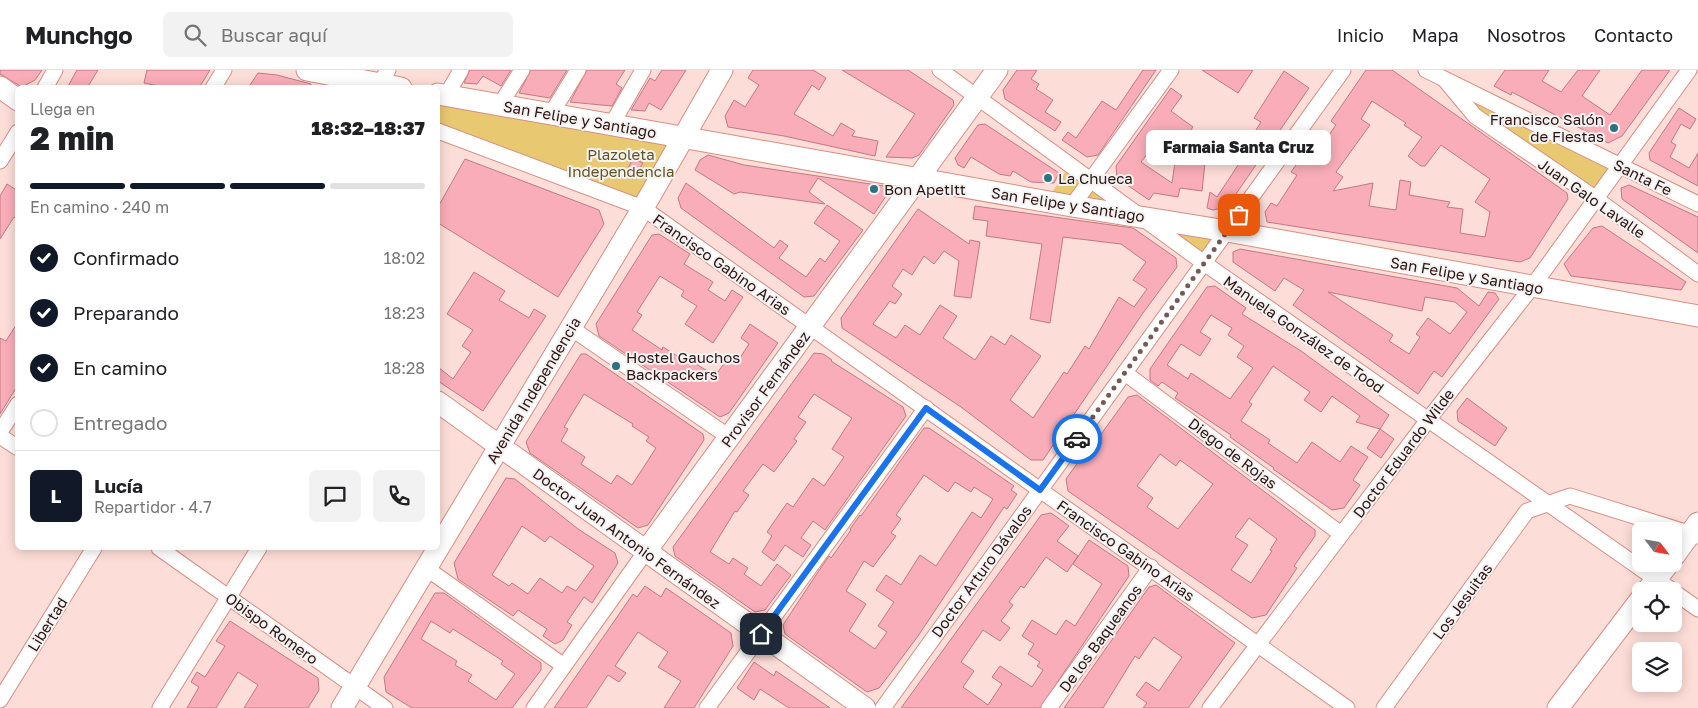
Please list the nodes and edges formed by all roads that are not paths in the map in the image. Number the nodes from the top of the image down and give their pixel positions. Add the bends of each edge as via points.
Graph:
1 (55, 70) edge
2 (224, 70) edge
3 (307, 70) edge
4 (461, 70) edge
5 (522, 70) edge
6 (578, 70) edge
7 (643, 70) edge
8 (722, 70) edge
9 (940, 70) edge
10 (997, 70) edge
11 (1170, 70) edge
12 (1343, 70) edge
13 (1426, 70) edge
14 (1689, 70) edge
15 (1445, 80) junction
16 (382, 82) edge
17 (47, 85) edge
18 (215, 85) edge
19 (0, 87) edge
20 (442, 95) edge
21 (977, 97) junction
22 (15, 98) edge
23 (500, 105) junction
24 (551, 114) junction
25 (612, 124) junction
26 (440, 132) edge
27 (15, 137) edge
28 (684, 138) junction
29 (0, 161) edge
30 (1620, 165) junction
31 (918, 179) junction
32 (1091, 180) junction
33 (1595, 198) junction
34 (1698, 204) edge
35 (1072, 206) junction
36 (643, 208) junction
37 (1140, 216) junction
38 (1227, 231) junction
39 (1204, 263) junction
40 (1698, 274) edge
41 (1532, 287) junction
42 (1698, 316) edge
43 (810, 327) junction
44 (571, 328) junction
45 (1125, 372) junction
46 (440, 403) edge
47 (926, 408) junction
48 (15, 409) edge
49 (1428, 420) junction
50 (0, 434) edge
51 (729, 437) junction
52 (15, 446) edge
53 (499, 446) junction
54 (1040, 490) junction
55 (1547, 503) junction
56 (1695, 531) edge
57 (1341, 534) junction
58 (440, 545) edge
59 (1682, 546) edge
60 (93, 550) edge
61 (162, 550) edge
62 (258, 550) edge
63 (437, 550) edge
64 (646, 551) junction
65 (1152, 567) junction
66 (426, 568) junction
67 (1663, 582) edge
68 (229, 597) junction
69 (1682, 597) edge
70 (1698, 609) edge
71 (1632, 611) edge
72 (761, 634) junction
73 (1258, 643) junction
74 (564, 666) junction
75 (354, 687) junction
76 (0, 700) edge
77 (160, 708) edge
78 (342, 708) edge
79 (385, 708) edge
80 (534, 708) edge
81 (708, 708) edge
82 (865, 708) edge
83 (883, 708) edge
84 (1049, 708) edge
85 (1210, 708) edge
86 (1347, 708) edge
87 (1384, 708) edge
88 (1558, 708) edge

1 - 17 street
2 - 18 street
3 - 16 street
4 - 20 street
5 - 23 street
6 - 24 street
7 - 25 street
8 - 28 street, Avenida Independencia
9 - 21 street, Manuela González de Tood
10 - 21 street, Provisor Fernández
11 - 32 street
12 - 38 street, Doctor Arturo Dávalos
13 - 15 street, Santa Fe
14 - 30 street, Doctor Eduardo Wilde
15 - 30 street, Santa Fe
15 - 33 street, Juan Galo Lavalle via 1475,116
19 - 22 street
20 - 23 street, San Felipe y Santiago
21 - 31 street, Provisor Fernández
21 - 32 street, Manuela González de Tood
23 - 24 street, San Felipe y Santiago
24 - 25 street, San Felipe y Santiago
25 - 28 street, San Felipe y Santiago
26 - 36 street, Francisco Gabino Arias
27 - 29 street
28 - 31 street, San Felipe y Santiago
28 - 36 street, Avenida Independencia
30 - 33 street, Doctor Eduardo Wilde
30 - 34 street, Santa Fe
31 - 35 street, San Felipe y Santiago
31 - 43 street, Provisor Fernández
32 - 35 street
32 - 37 street, Manuela González de Tood
33 - 40 street, Juan Galo Lavalle
33 - 41 street, Doctor Eduardo Wilde
35 - 37 street, San Felipe y Santiago
36 - 43 street, Francisco Gabino Arias
36 - 44 street, Avenida Independencia
37 - 38 street, San Felipe y Santiago
37 - 39 street, Manuela González de Tood
38 - 39 street, Doctor Arturo Dávalos
38 - 41 street, San Felipe y Santiago
39 - 45 street, Doctor Arturo Dávalos
39 - 49 street, Manuela González de Tood
41 - 42 street, San Felipe y Santiago
41 - 49 street, Doctor Eduardo Wilde
43 - 47 street, Francisco Gabino Arias
43 - 51 street, Provisor Fernández
44 - 51 street
44 - 53 street, Avenida Independencia
45 - 54 street, Doctor Arturo Dávalos
45 - 57 street, Diego de Rojas
46 - 53 street, Doctor Juan Antonio Fernández
47 - 54 street, Francisco Gabino Arias
47 - 72 street
48 - 50 street
49 - 55 street, Manuela González de Tood
49 - 57 street, Doctor Eduardo Wilde
50 - 52 street
51 - 64 street, Provisor Fernández
53 - 58 street, Avenida Independencia
53 - 64 street, Doctor Juan Antonio Fernández
54 - 65 street, Francisco Gabino Arias
54 - 83 street, Doctor Arturo Dávalos
55 - 56 street, Los Jesuitas via 1570,496
55 - 67 street, Manuela González de Tood
55 - 87 street, Los Jesuitas via 1527,512
56 - 59 street
57 - 73 street, Doctor Eduardo Wilde
60 - 76 street, Libertad
61 - 68 street, Obispo Romero
62 - 68 street
63 - 66 street, Avenida Independencia
64 - 72 street, Doctor Juan Antonio Fernández
64 - 74 street, Provisor Fernández
65 - 73 street, Francisco Gabino Arias
65 - 84 street, De los Baqueanos
66 - 74 street
66 - 75 street, Avenida Independencia
68 - 75 street, Obispo Romero
68 - 77 street
69 - 70 street, Manuela González de Tood
71 - 88 street
72 - 81 street
72 - 82 street, Doctor Juan Antonio Fernández
73 - 85 street, Doctor Eduardo Wilde
73 - 86 street, Francisco Gabino Arias
74 - 80 street, Provisor Fernández
75 - 78 street, Avenida Independencia
75 - 79 street, Obispo Romero

